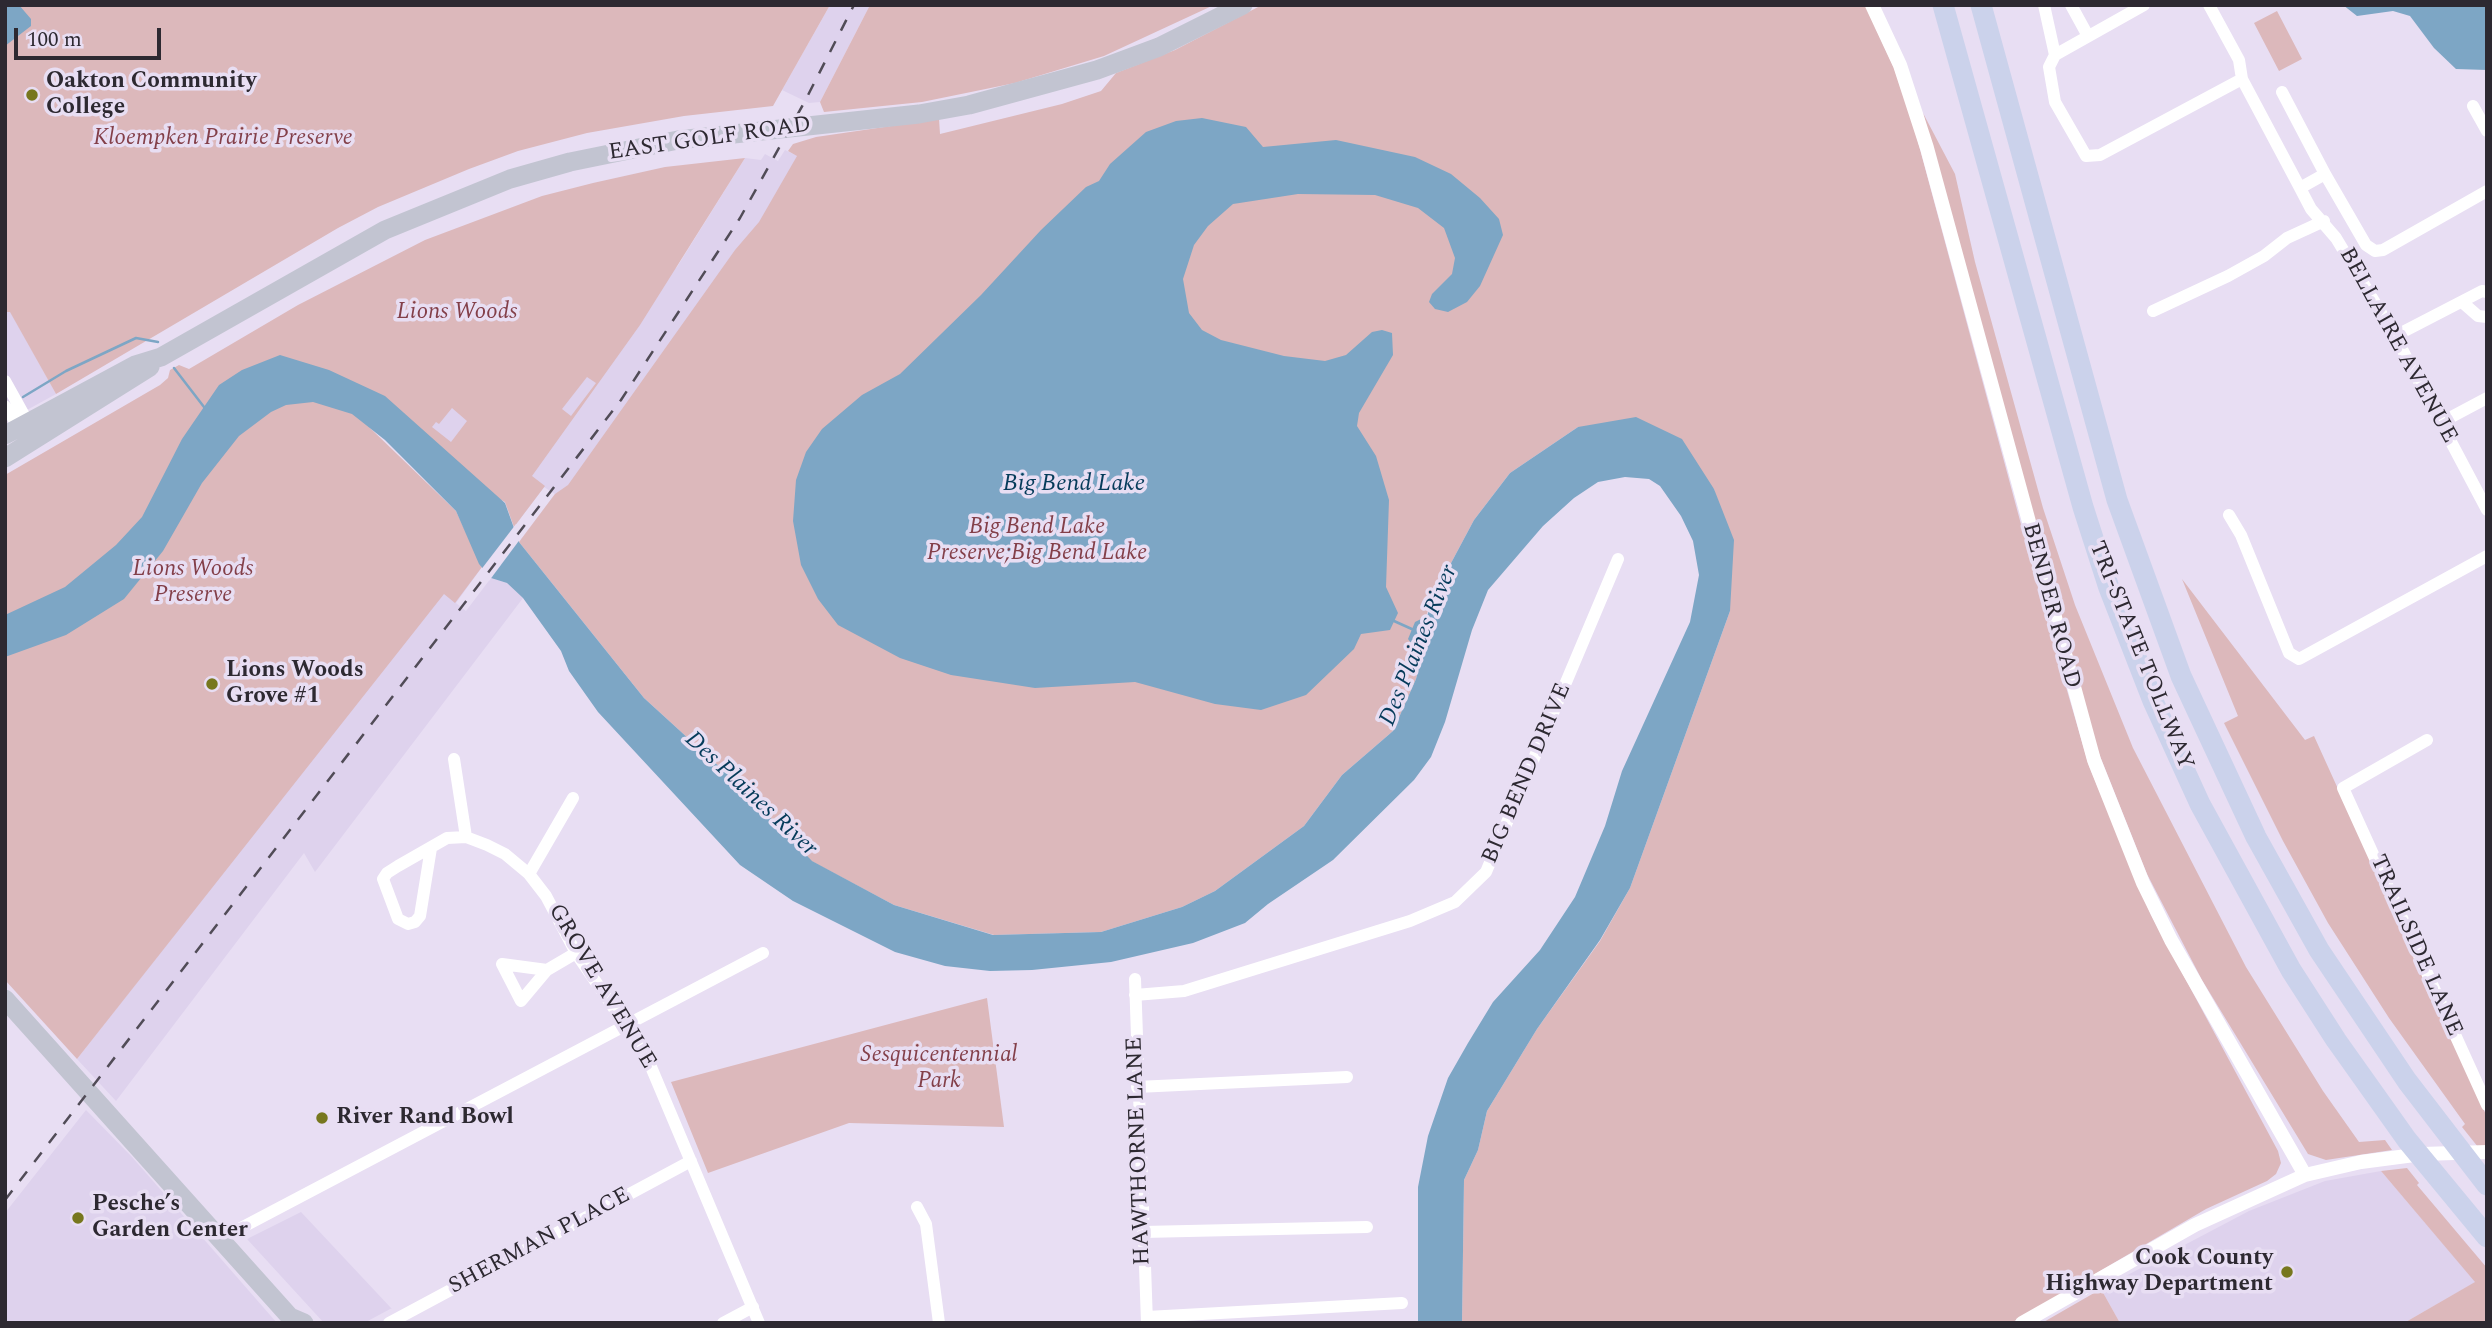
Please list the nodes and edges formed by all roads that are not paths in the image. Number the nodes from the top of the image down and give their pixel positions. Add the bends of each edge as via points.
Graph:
1 (1243, 5) edge
2 (1872, 5) edge
3 (1943, 5) edge
4 (1981, 5) edge
5 (2044, 5) edge
6 (2071, 5) edge
7 (2144, 5) edge
8 (2209, 5) edge
9 (2088, 36) junction
10 (2055, 55) junction
11 (2242, 79) junction
12 (2282, 92) dead end
13 (2473, 106) dead end
14 (2487, 131) edge
15 (2325, 174) junction
16 (2300, 188) junction
17 (2487, 191) edge
18 (2325, 221) junction
19 (2487, 292) edge
20 (2462, 302) junction
21 (2153, 311) dead end
22 (2487, 317) edge
23 (2395, 336) junction
24 (161, 357) junction
25 (5, 380) edge
26 (2487, 398) edge
27 (5, 406) edge
28 (2440, 423) junction
29 (17, 428) edge
30 (33, 442) junction
31 (5, 458) edge
32 (2487, 510) edge
33 (2228, 515) dead end
34 (2487, 556) edge
35 (1618, 559) dead end
36 (2427, 740) dead end
37 (454, 760) dead end
38 (573, 798) dead end
39 (466, 837) junction
40 (431, 848) junction
41 (530, 874) junction
42 (576, 953) junction
43 (763, 953) dead end
44 (547, 970) dead end
45 (1135, 979) dead end
46 (1135, 995) junction
47 (5, 999) edge
48 (623, 1027) junction
49 (1347, 1077) dead end
50 (1137, 1087) junction
51 (2487, 1105) edge
52 (2487, 1152) edge
53 (691, 1161) junction
54 (2305, 1175) junction
55 (2487, 1185) edge
56 (917, 1206) dead end
57 (1367, 1227) dead end
58 (1143, 1231) junction
59 (2487, 1237) edge
60 (220, 1238) junction
61 (1402, 1303) dead end
62 (753, 1307) junction
63 (1147, 1320) edge
64 (295, 1321) edge
65 (390, 1323) edge
66 (723, 1323) edge
67 (760, 1323) edge
68 (939, 1323) edge
69 (2022, 1323) edge

1 - 24 main road, EAST GOLF ROAD via 1159,47 1097,70 969,105 678,140 510,179 385,230
2 - 54 street, BENDER ROAD via 1900,65 1927,148 2094,760 2171,940
3 - 59 highway, TRI-STATE TOLLWAY via 2059,425 2129,640 2186,773 2251,900 2336,1040 2407,1140
4 - 55 highway, TRI-STATE TOLLWAY via 2117,500 2181,676 2214,752 2291,902 2363,1020
5 - 10 street
6 - 9 street
7 - 9 street
8 - 11 street, BELLAIRE AVENUE via 2239,60
9 - 10 street
10 - 11 street via 2049,67 2055,102 2086,156 2100,155
11 - 16 street, BELLAIRE AVENUE
12 - 15 street
13 - 14 street
15 - 16 street
15 - 17 street via 2366,245 2375,251
16 - 18 street, BELLAIRE AVENUE via 2311,209
18 - 21 street via 2287,238 2228,276
18 - 23 street, BELLAIRE AVENUE
19 - 20 street
20 - 22 street via 2478,316
20 - 23 street
23 - 28 street, BELLAIRE AVENUE
24 - 29 main road, EAST GOLF ROAD via 135,365
24 - 30 main road, EAST GOLF ROAD via 143,374
25 - 29 street
26 - 28 street
27 - 29 street
28 - 32 street, BELLAIRE AVENUE
29 - 30 street
30 - 31 main road, EAST GOLF ROAD
33 - 34 street via 2241,535 2289,653 2299,659
35 - 46 street, BIG BEND DRIVE via 1486,872 1455,902 1410,921 1184,991
36 - 51 street, TRAILSIDE LANE via 2343,788
37 - 39 street
38 - 41 street
39 - 40 street via 446,838
39 - 41 street, GROVE AVENUE via 505,854
40 - 40 street via 420,916 403,924 383,879
41 - 42 street, GROVE AVENUE
42 - 44 street
42 - 48 street, GROVE AVENUE
43 - 48 street
45 - 46 street, HAWTHORNE LANE
46 - 50 street, HAWTHORNE LANE
47 - 60 main road
48 - 53 street, GROVE AVENUE via 646,1055
48 - 60 street
49 - 50 street
50 - 58 street, HAWTHORNE LANE
52 - 54 street via 2422,1154
53 - 62 street, GROVE AVENUE
53 - 65 street, SHERMAN PLACE
54 - 69 street via 2195,1224
56 - 68 street via 926,1224
57 - 58 street
58 - 63 street, HAWTHORNE LANE
60 - 64 main road
61 - 63 street
62 - 66 street
62 - 67 street, GROVE AVENUE

